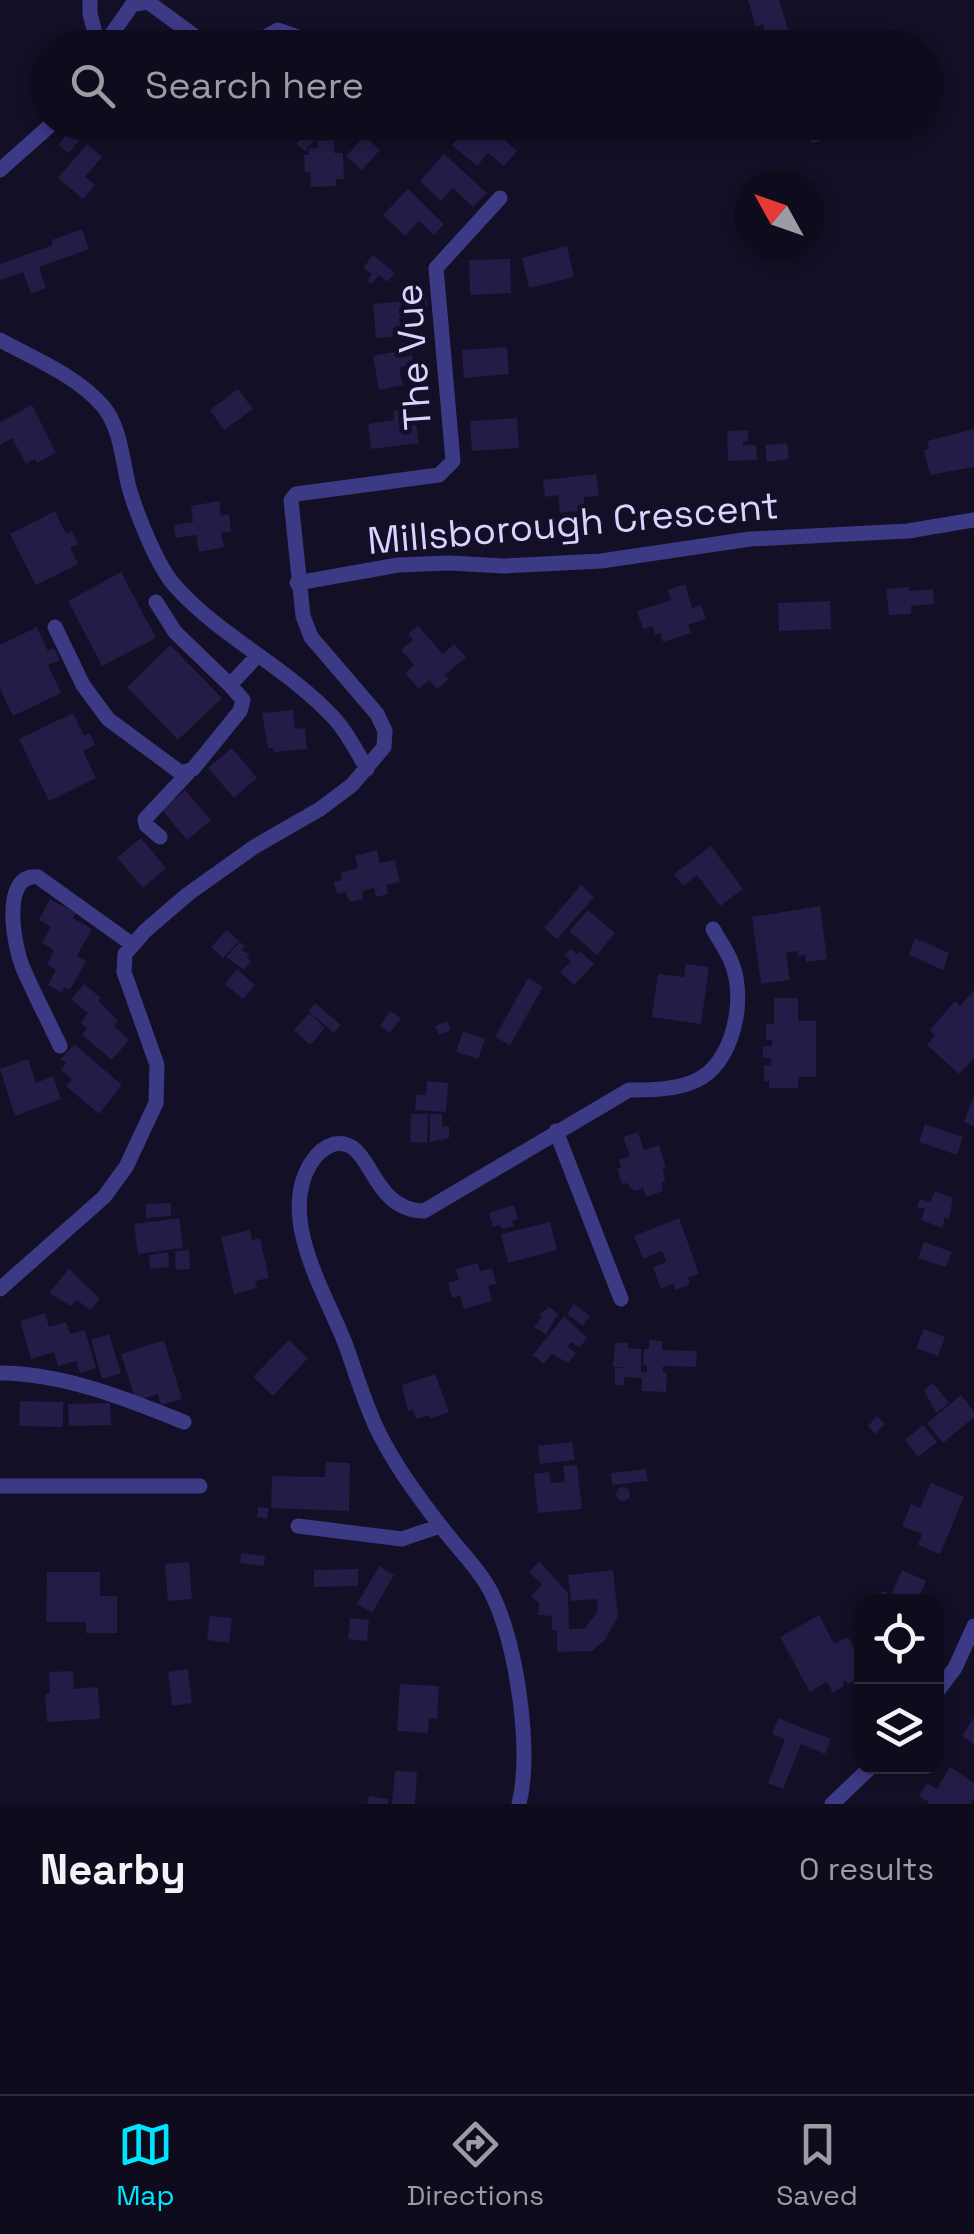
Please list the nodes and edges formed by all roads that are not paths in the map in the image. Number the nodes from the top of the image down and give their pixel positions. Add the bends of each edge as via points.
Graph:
1 (90, 0) edge
2 (95, 30) edge
3 (113, 30) edge
4 (186, 30) edge
5 (34, 140) edge
6 (0, 170) edge
7 (500, 198) dead end
8 (0, 340) edge
9 (974, 520) edge
10 (297, 583) junction
11 (156, 602) dead end
12 (55, 627) dead end
13 (258, 656) junction
14 (230, 685) junction
15 (368, 768) junction
16 (188, 774) junction
17 (160, 836) dead end
18 (714, 929) dead end
19 (133, 945) junction
20 (60, 1046) dead end
21 (556, 1131) junction
22 (0, 1289) edge
23 (621, 1299) dead end
24 (0, 1373) edge
25 (184, 1422) dead end
26 (0, 1486) edge
27 (200, 1486) dead end
28 (298, 1526) dead end
29 (440, 1526) junction
30 (974, 1626) edge
31 (943, 1684) edge
32 (864, 1774) edge
33 (519, 1804) edge
34 (832, 1804) edge

1 - 2 street
3 - 4 street via 132,5 148,2
5 - 6 street
7 - 10 street, The Vue via 435,274 453,461 439,476 296,494 290,506
8 - 13 street via 74,380 104,408 143,525 172,584
9 - 10 street, Millsborough Crescent via 908,531 750,539 601,561 411,564
10 - 15 street via 311,637 384,731 384,747
11 - 14 street via 175,632
12 - 16 street via 108,719
13 - 14 street
13 - 15 street via 335,719
14 - 16 street via 244,704
15 - 19 street via 320,809 188,894
16 - 17 street via 145,819
18 - 21 street via 731,960 738,995 725,1052 694,1083 629,1090
19 - 20 street via 38,877 21,880 13,904 15,942
19 - 22 street via 124,972 157,1064 156,1103 126,1167 104,1196
21 - 23 street
21 - 29 street via 424,1211 396,1204 346,1144 324,1148 302,1187 302,1229 311,1260 380,1435
24 - 25 street via 115,1395
26 - 27 street
28 - 29 street via 402,1539
29 - 33 street via 484,1580 507,1644 526,1753
30 - 31 street
32 - 34 street

